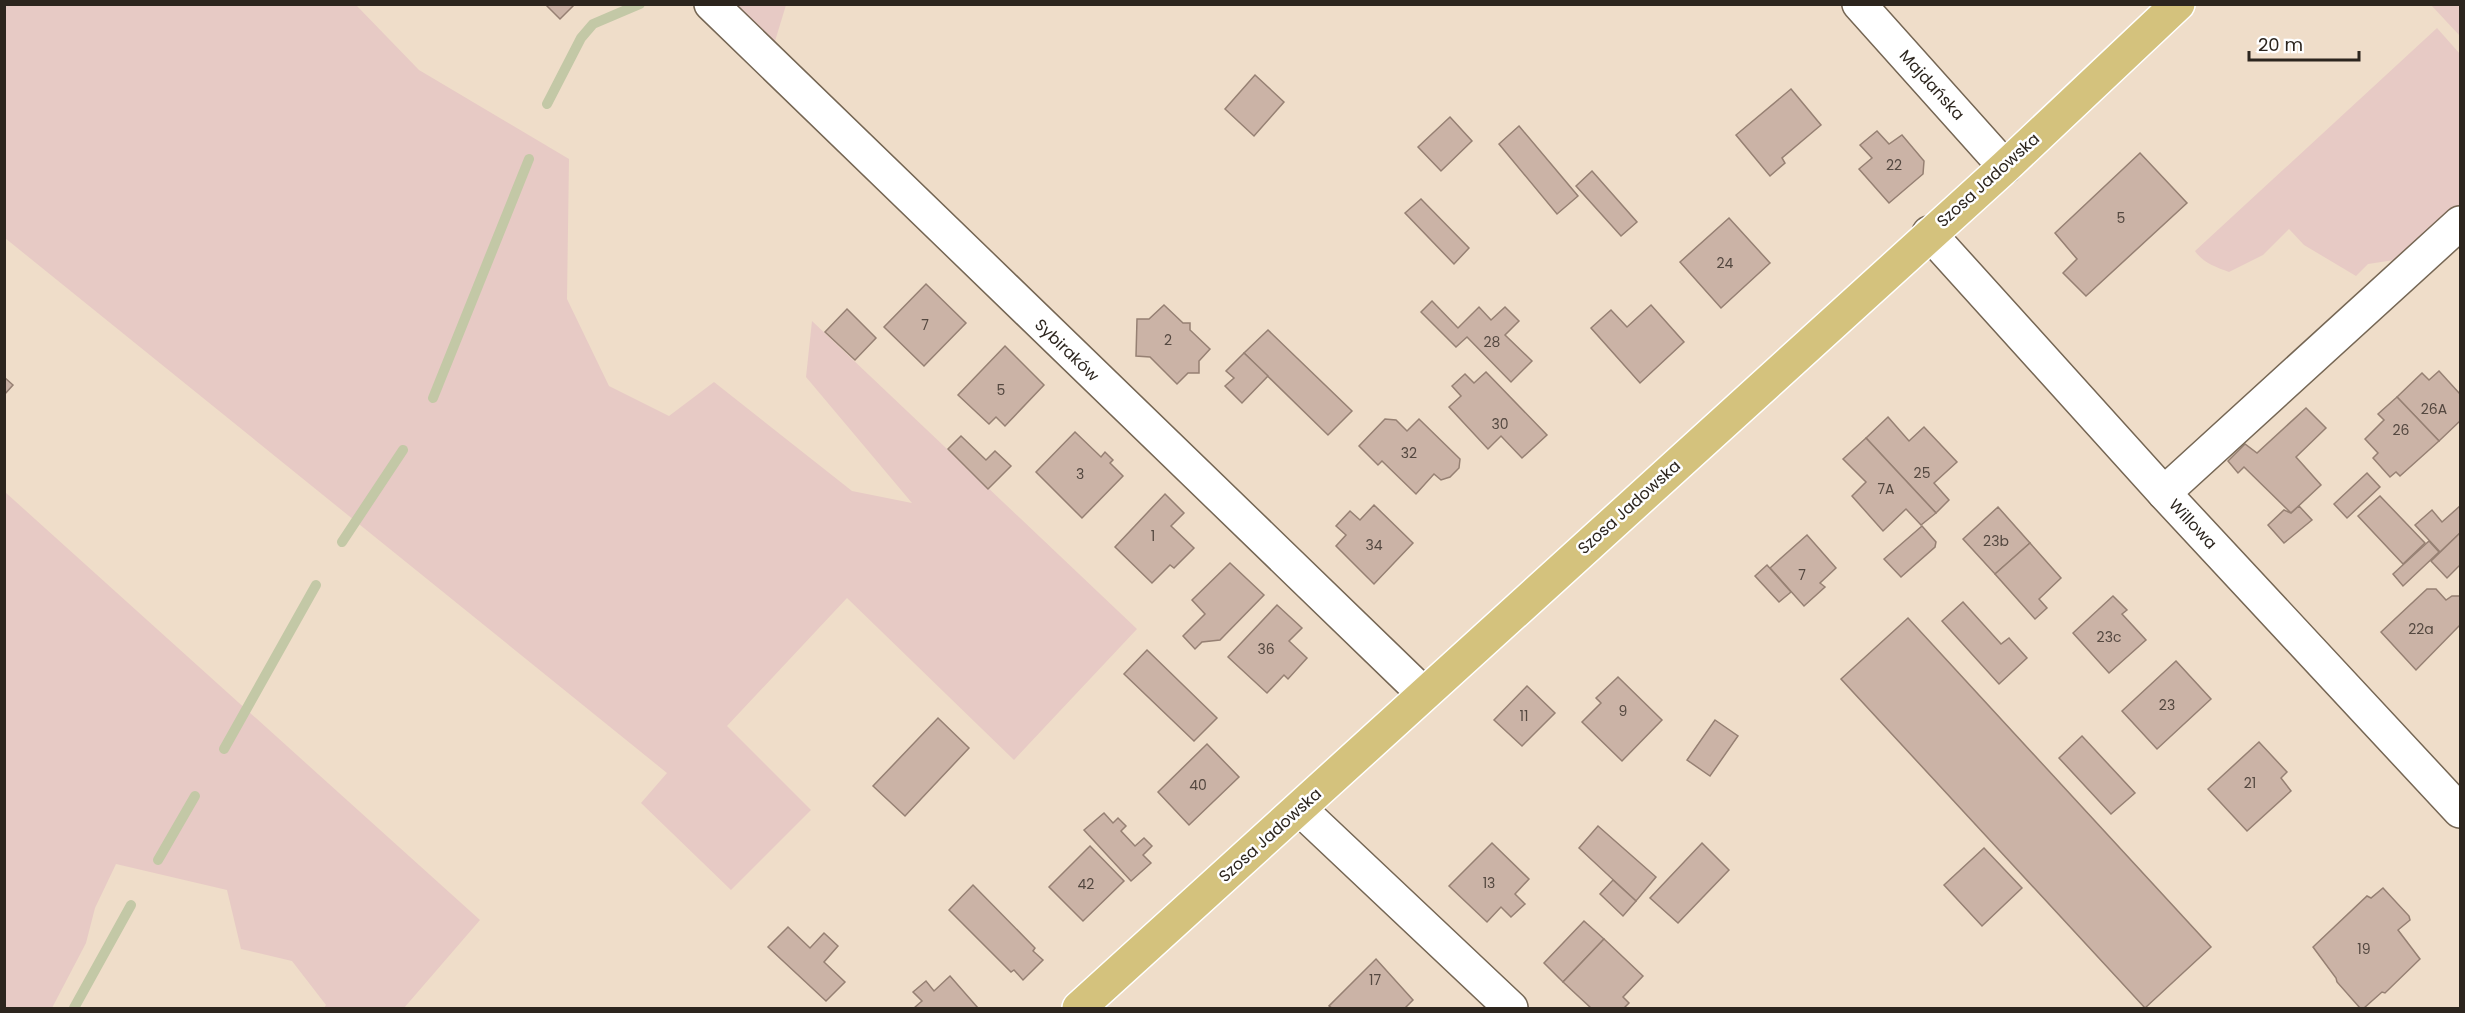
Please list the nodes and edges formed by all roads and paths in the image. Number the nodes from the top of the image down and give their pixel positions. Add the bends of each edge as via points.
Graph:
1 (711, 4) edge
2 (1858, 4) edge
3 (2178, 4) edge
4 (2005, 167) junction
5 (2460, 224) edge
6 (1929, 234) junction
7 (2164, 493) junction
8 (1424, 694) junction
9 (1300, 808) junction
10 (2460, 811) edge
11 (1079, 1008) edge
12 (1511, 1008) edge

1 - 8 street, Sybiraków
2 - 4 street, Majdańska
3 - 4 main road, Szosa Jadowska
4 - 6 main road, Szosa Jadowska
5 - 7 street
6 - 7 street, Willowa
6 - 8 main road, Szosa Jadowska
7 - 10 street, Willowa
8 - 9 main road, Szosa Jadowska
9 - 11 main road, Szosa Jadowska
9 - 12 street

